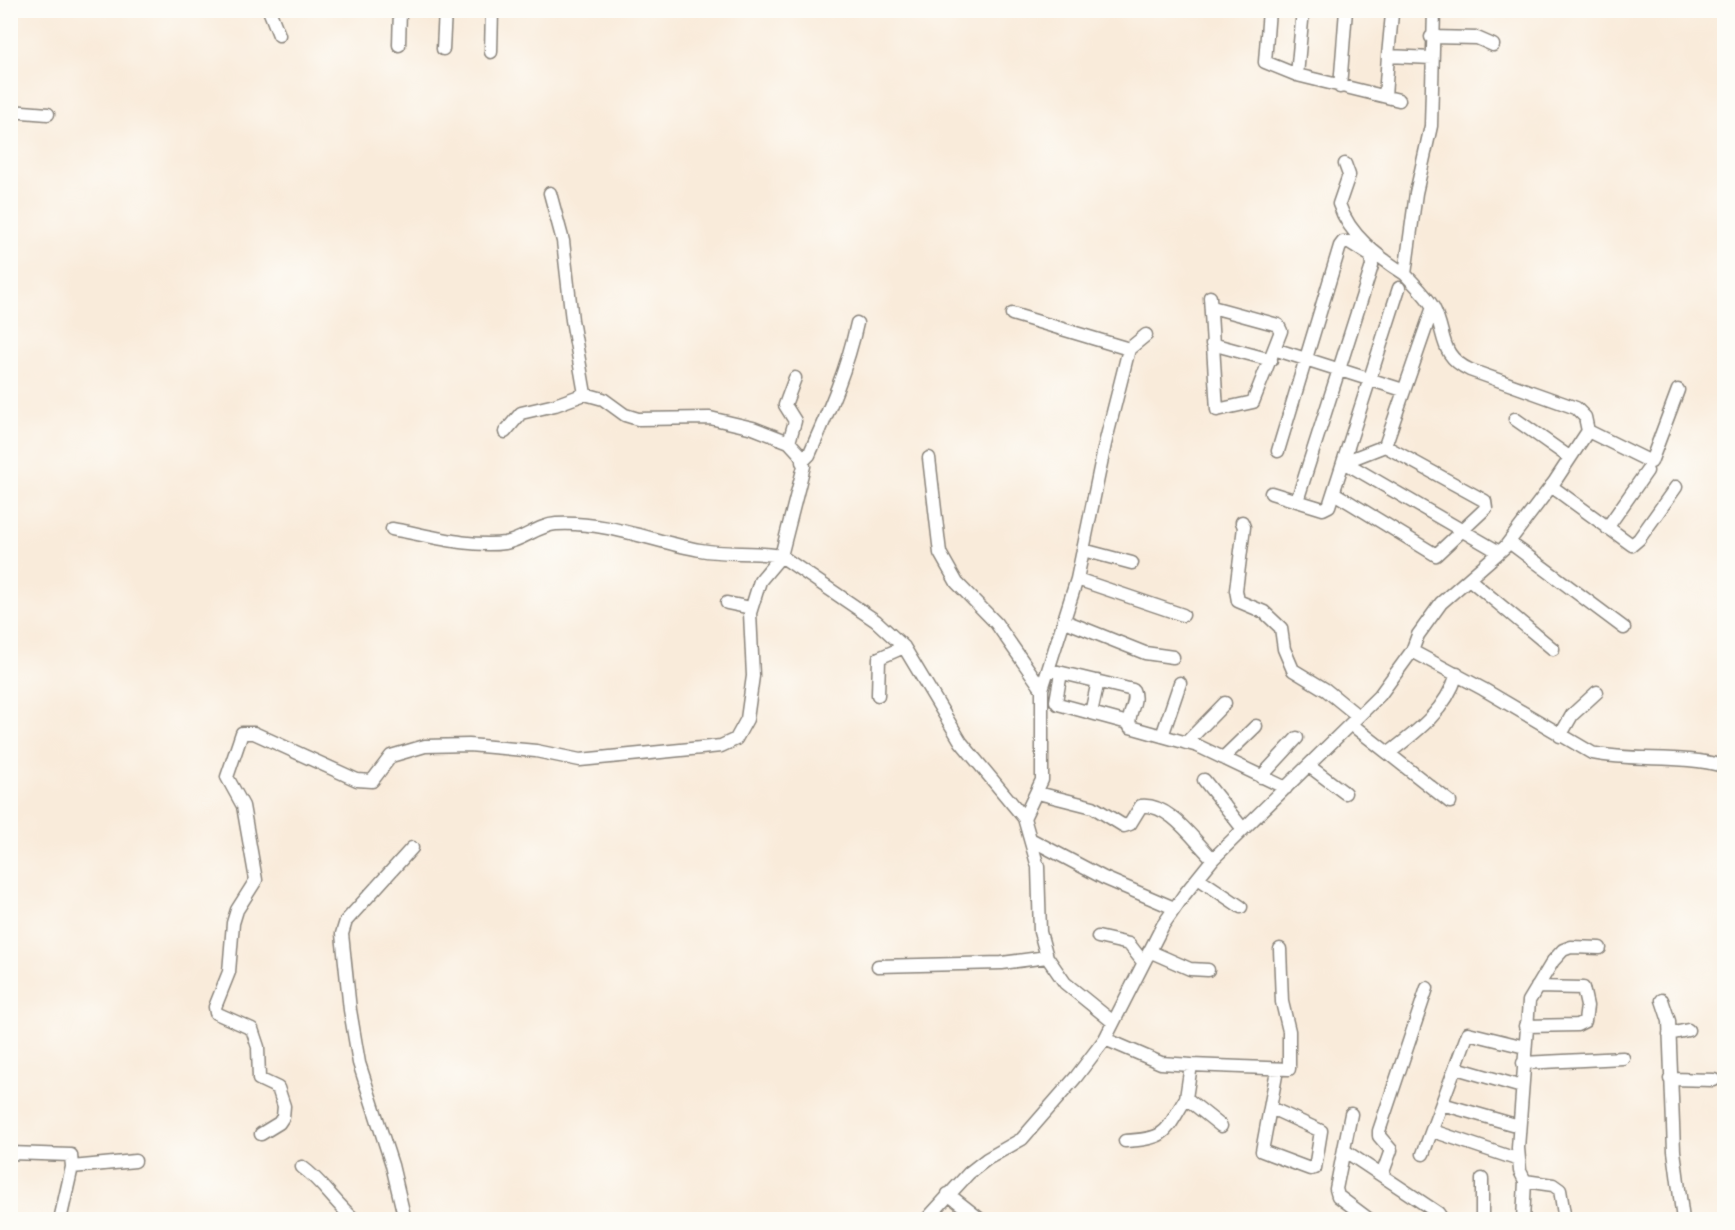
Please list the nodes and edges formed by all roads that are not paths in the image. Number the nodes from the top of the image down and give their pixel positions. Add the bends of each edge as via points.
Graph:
1 (269, 10) edge
2 (400, 10) edge
3 (445, 10) edge
4 (492, 10) edge
5 (1269, 10) edge
6 (1303, 10) edge
7 (1346, 10) edge
8 (1390, 10) edge
9 (1434, 10) edge
10 (279, 35) dead end
11 (1431, 37) junction
12 (399, 45) dead end
13 (1493, 45) dead end
14 (443, 49) dead end
15 (491, 52) dead end
16 (1388, 56) junction
17 (1432, 58) junction
18 (1297, 75) junction
19 (1340, 87) junction
20 (1384, 96) junction
21 (1399, 100) dead end
22 (10, 111) edge
23 (48, 114) dead end
24 (1345, 164) dead end
25 (550, 193) dead end
26 (1405, 274) junction
27 (1400, 288) dead end
28 (1433, 307) junction
29 (1012, 314) dead end
30 (857, 323) dead end
31 (1146, 335) dead end
32 (1212, 345) junction
33 (1129, 349) junction
34 (1272, 355) junction
35 (1306, 360) junction
36 (1338, 369) junction
37 (795, 378) dead end
38 (1369, 378) junction
39 (1403, 390) junction
40 (1678, 390) dead end
41 (585, 394) junction
42 (1515, 419) dead end
43 (1588, 431) junction
44 (505, 432) dead end
45 (789, 442) junction
46 (1385, 446) junction
47 (1278, 451) dead end
48 (1569, 457) junction
49 (929, 458) dead end
50 (802, 462) junction
51 (1344, 462) junction
52 (1647, 471) dead end
53 (1551, 486) junction
54 (1676, 487) dead end
55 (1271, 493) dead end
56 (1334, 493) junction
57 (1297, 501) junction
58 (1242, 522) dead end
59 (1607, 528) junction
60 (392, 530) dead end
61 (1462, 531) junction
62 (1509, 542) junction
63 (1083, 550) junction
64 (1499, 552) junction
65 (781, 555) junction
66 (1132, 563) dead end
67 (1077, 579) junction
68 (1469, 579) junction
69 (728, 603) dead end
70 (751, 608) junction
71 (1183, 615) dead end
72 (1065, 621) junction
73 (1624, 628) dead end
74 (904, 647) junction
75 (1553, 649) dead end
76 (1412, 651) junction
77 (1173, 657) dead end
78 (1055, 671) junction
79 (1456, 674) junction
80 (1098, 681) junction
81 (1184, 684) dead end
82 (1042, 689) junction
83 (1597, 692) dead end
84 (878, 695) dead end
85 (1225, 703) dead end
86 (1091, 713) junction
87 (1354, 720) junction
88 (1128, 723) junction
89 (1256, 726) dead end
90 (1162, 736) junction
91 (1560, 736) junction
92 (1297, 738) dead end
93 (1186, 742) junction
94 (1389, 753) junction
95 (1223, 758) junction
96 (1309, 766) junction
97 (1725, 766) edge
98 (1261, 777) junction
99 (1204, 780) dead end
100 (1286, 788) junction
101 (1038, 793) junction
102 (1345, 793) dead end
103 (1450, 802) dead end
104 (1024, 818) junction
105 (1244, 829) junction
106 (1032, 840) junction
107 (412, 848) dead end
108 (1213, 859) junction
109 (1198, 878) junction
110 (1241, 907) dead end
111 (1174, 908) junction
112 (1098, 937) dead end
113 (1600, 948) dead end
114 (1280, 949) dead end
115 (1146, 956) junction
116 (1047, 957) junction
117 (878, 966) dead end
118 (1208, 970) dead end
119 (1537, 987) junction
120 (1427, 988) dead end
121 (1662, 1000) dead end
122 (1113, 1022) junction
123 (1525, 1026) junction
124 (1689, 1030) dead end
125 (1669, 1034) junction
126 (1105, 1039) junction
127 (1525, 1047) junction
128 (1623, 1058) dead end
129 (1524, 1063) junction
130 (1191, 1065) junction
131 (1456, 1068) junction
132 (1277, 1070) junction
133 (1670, 1079) junction
134 (1714, 1080) dead end
135 (1522, 1087) junction
136 (1186, 1098) junction
137 (1442, 1104) junction
138 (1271, 1108) junction
139 (1351, 1114) dead end
140 (1519, 1125) junction
141 (1221, 1126) dead end
142 (1433, 1131) junction
143 (261, 1134) dead end
144 (1125, 1141) dead end
145 (1345, 1151) junction
146 (10, 1153) edge
147 (1423, 1154) dead end
148 (1518, 1160) junction
149 (135, 1161) dead end
150 (72, 1167) junction
151 (302, 1167) dead end
152 (1382, 1175) junction
153 (1482, 1179) dead end
154 (1525, 1181) junction
155 (948, 1194) junction
156 (60, 1220) edge
157 (355, 1220) edge
158 (405, 1220) edge
159 (926, 1220) edge
160 (981, 1220) edge
161 (1370, 1220) edge
162 (1443, 1220) edge
163 (1482, 1220) edge
164 (1523, 1220) edge
165 (1565, 1220) edge
166 (1683, 1220) edge

1 - 10 street
2 - 12 street
3 - 14 street
4 - 15 street
5 - 18 street via 1265,62
6 - 18 street
7 - 19 street
8 - 16 street
9 - 11 street
11 - 13 street via 1477,38
11 - 17 street
16 - 17 street
16 - 20 street
17 - 26 street via 1431,126 1416,193
18 - 19 street
19 - 20 street
20 - 21 street
22 - 23 street
24 - 26 street via 1349,175 1338,204 1345,220 1380,258
25 - 41 street via 563,241
26 - 28 street
27 - 38 street
28 - 39 street
28 - 43 street via 1445,347 1454,361 1576,408 1585,417
29 - 33 street
30 - 50 street via 835,395 809,455
31 - 33 street
32 - 34 street
32 - 34 street via 1211,302 1279,326 1281,331
32 - 34 street via 1218,411 1253,402
33 - 63 street
34 - 35 street
35 - 36 street
35 - 36 street via 1340,246 1347,242 1369,254 1372,262
35 - 47 street
36 - 38 street
36 - 57 street
37 - 45 street via 785,405 795,421
38 - 39 street
38 - 51 street
39 - 46 street
40 - 43 street via 1651,462
41 - 44 street via 521,412
41 - 45 street via 603,399 638,419 710,418
42 - 48 street
43 - 48 street
45 - 50 street
46 - 51 street
46 - 61 street via 1486,503 1481,515
48 - 53 street
49 - 82 street via 940,553 957,583 996,623
50 - 65 street
51 - 56 street
51 - 61 street
52 - 59 street
53 - 59 street
53 - 62 street
54 - 59 street via 1636,543 1627,543
55 - 57 street
56 - 57 street via 1325,509
56 - 61 street via 1436,555
58 - 87 street via 1236,590 1239,601 1264,612 1281,628 1284,649 1293,669 1326,690
60 - 65 street via 505,543 554,524 582,525 725,554
61 - 64 street
62 - 64 street
62 - 73 street
63 - 66 street
63 - 67 street
64 - 68 street
65 - 70 street via 759,581
65 - 74 street via 876,621
67 - 71 street
67 - 72 street
68 - 75 street
68 - 76 street via 1441,603 1418,635
69 - 70 street
70 - 143 street via 753,676 747,719 736,739 721,747 580,760 525,750 425,746 391,756 368,783 254,733 242,733 227,777 243,806 256,880 237,910 229,972 215,1007 216,1013 224,1018 252,1029 258,1047 259,1079 282,1094 283,1117
72 - 77 street via 1145,653
72 - 78 street
74 - 84 street via 879,658
74 - 104 street via 961,742
76 - 79 street
76 - 87 street via 1380,695
78 - 80 street
78 - 82 street
78 - 86 street via 1058,704
79 - 91 street
79 - 94 street via 1445,702 1423,727
80 - 86 street
80 - 88 street via 1134,690 1136,698
81 - 90 street via 1170,706
82 - 101 street via 1042,780
83 - 91 street via 1572,715
85 - 93 street
86 - 88 street
87 - 94 street
87 - 96 street
88 - 90 street via 1130,727
89 - 95 street
90 - 93 street
91 - 97 street via 1592,753 1608,756 1661,757
92 - 98 street
93 - 95 street
94 - 103 street
95 - 98 street
96 - 100 street
96 - 102 street
98 - 100 street
99 - 105 street
100 - 105 street
101 - 104 street
101 - 108 street via 1093,807 1124,826 1130,824 1141,806 1156,807
104 - 106 street
105 - 108 street
106 - 111 street via 1104,878
106 - 116 street via 1038,867 1040,932
107 - 158 street via 346,921 342,934 359,1063
108 - 109 street
109 - 110 street
109 - 111 street
111 - 115 street
112 - 115 street via 1129,944
113 - 119 street via 1563,950
114 - 132 street via 1282,1002 1291,1064 1289,1069
115 - 118 street
115 - 122 street
116 - 117 street via 1002,963
116 - 122 street via 1065,983
119 - 123 street via 1529,1001
119 - 123 street via 1583,988 1585,1021 1577,1025
120 - 152 street via 1379,1131 1391,1150
121 - 125 street
122 - 126 street
123 - 127 street
124 - 125 street
125 - 133 street
126 - 130 street via 1161,1063
126 - 155 street via 1022,1139 987,1159
127 - 129 street
127 - 131 street via 1469,1032
128 - 129 street
129 - 135 street
130 - 132 street
130 - 136 street
131 - 135 street
131 - 137 street
132 - 138 street
133 - 134 street
133 - 166 street
135 - 140 street
136 - 141 street
136 - 144 street via 1161,1136
137 - 140 street
137 - 142 street
138 - 138 street via 1321,1131 1315,1168 1262,1151
139 - 145 street
140 - 148 street
142 - 147 street
142 - 148 street
145 - 152 street
145 - 161 street via 1336,1189 1338,1196
146 - 150 street via 69,1154
148 - 154 street
149 - 150 street
150 - 156 street
151 - 157 street
152 - 162 street
153 - 163 street
154 - 164 street
154 - 165 street via 1553,1185 1560,1190
155 - 159 street
155 - 160 street

